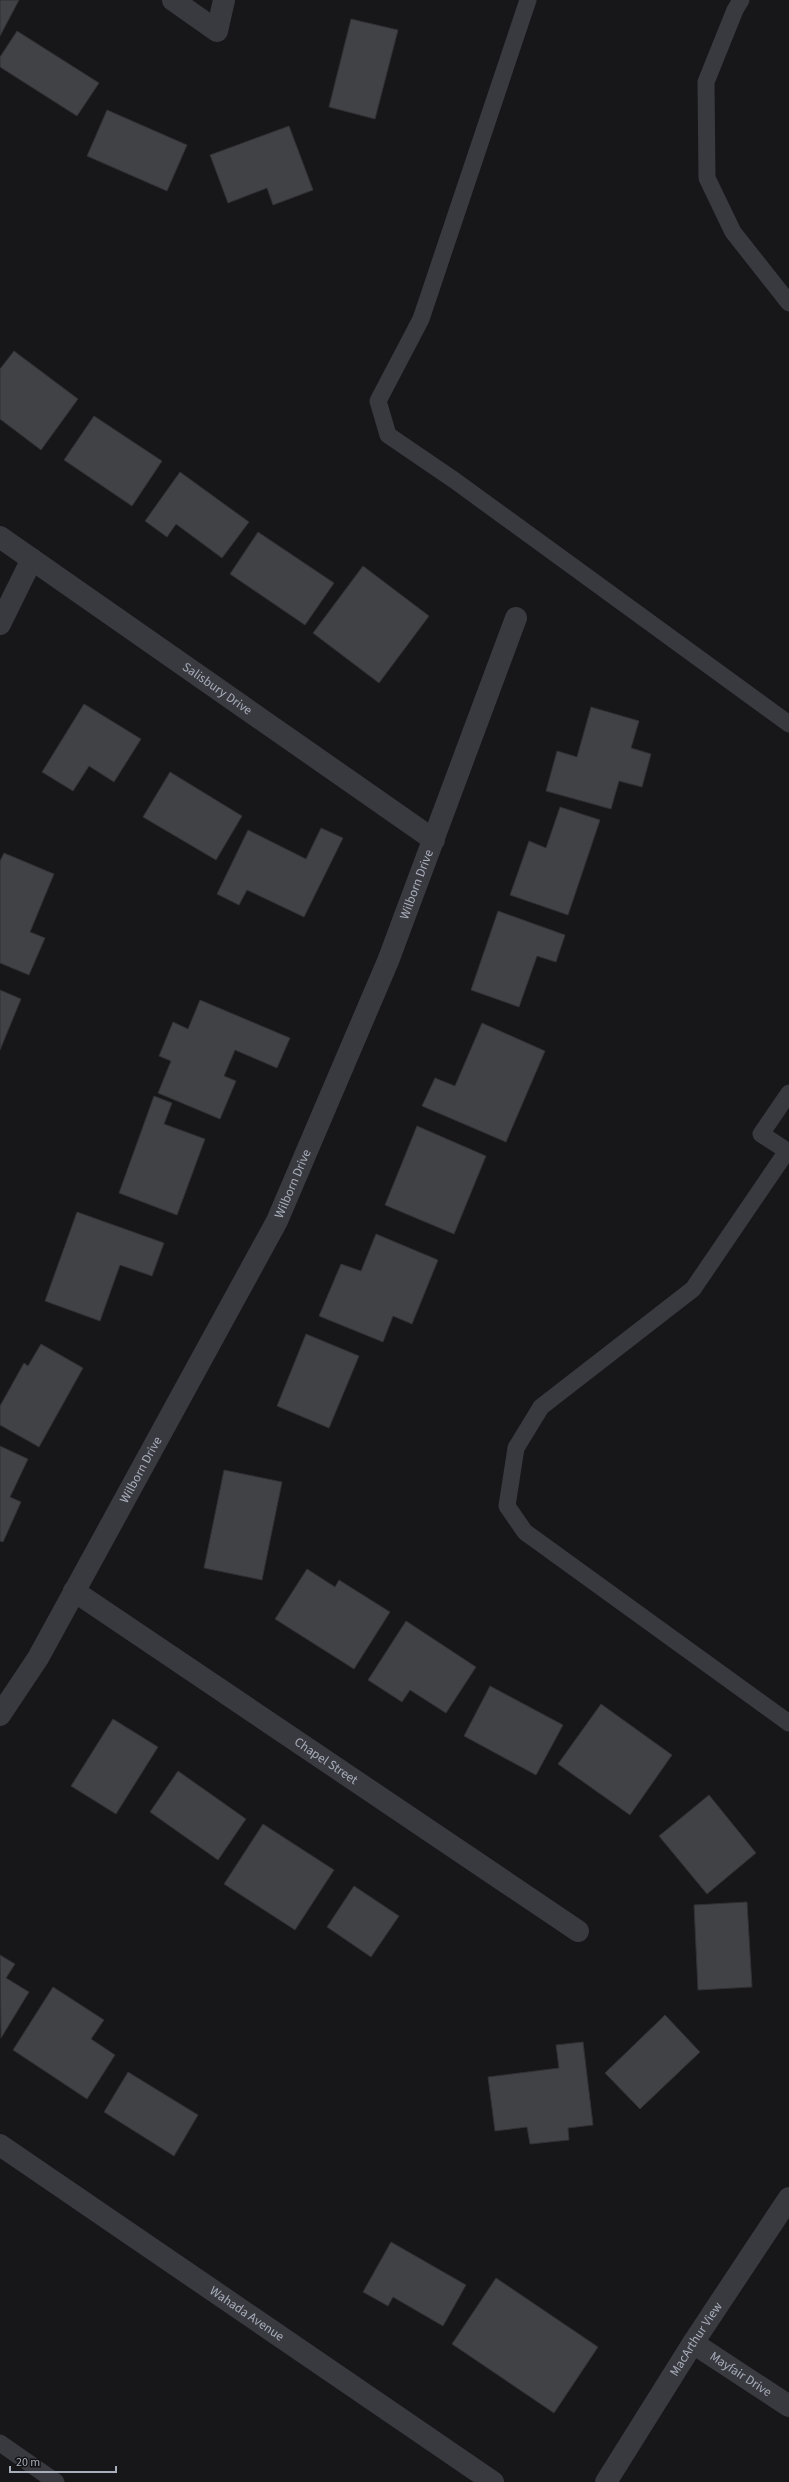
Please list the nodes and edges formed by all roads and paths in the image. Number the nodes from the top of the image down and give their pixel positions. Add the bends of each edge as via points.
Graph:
1 (173, 0) edge
2 (224, 0) edge
3 (528, 0) edge
4 (741, 0) edge
5 (789, 304) edge
6 (0, 537) edge
7 (32, 559) junction
8 (516, 618) dead end
9 (0, 624) edge
10 (789, 724) edge
11 (434, 840) junction
12 (789, 1093) edge
13 (788, 1152) edge
14 (74, 1591) junction
15 (0, 1716) edge
16 (783, 1719) edge
17 (578, 1931) dead end
18 (0, 2145) edge
19 (789, 2198) edge
20 (693, 2343) junction
21 (789, 2406) edge
22 (0, 2443) edge
23 (56, 2482) edge
24 (493, 2482) edge
25 (606, 2482) edge

1 - 2 street via 217,31
3 - 10 lane via 421,319 378,401 388,435 454,480
4 - 5 lane via 706,82 707,178 733,232
6 - 7 street, Salisbury Drive
7 - 9 street
7 - 11 street, Salisbury Drive
8 - 11 street, Wilborn Drive
11 - 14 street, Wilborn Drive via 388,961 277,1221
12 - 13 lane via 761,1134
13 - 16 lane via 693,1289 541,1407 516,1448 507,1506 525,1532
14 - 15 street, Wilborn Drive via 38,1658
14 - 17 street, Chapel Street
18 - 24 street, Wahada Avenue
19 - 20 street, MacArthur View
20 - 21 street, Mayfair Drive
20 - 25 street, MacArthur View
22 - 23 lane

